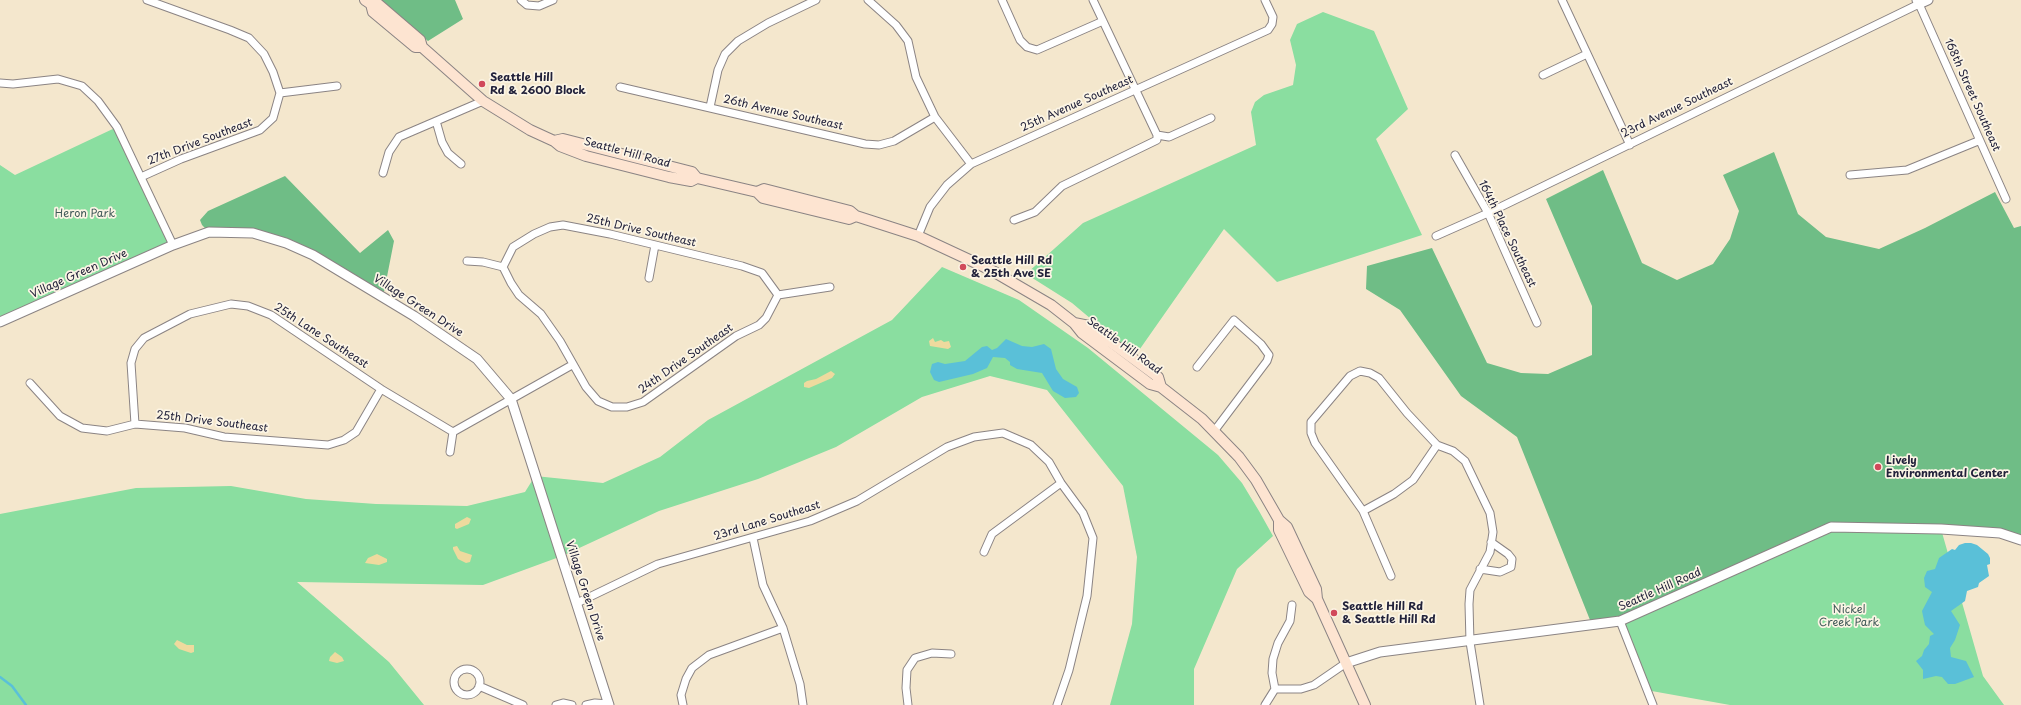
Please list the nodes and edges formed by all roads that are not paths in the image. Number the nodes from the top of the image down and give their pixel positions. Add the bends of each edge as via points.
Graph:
1 (148, 0) edge
2 (521, 0) edge
3 (552, 0) edge
4 (816, 0) edge
5 (865, 0) edge
6 (868, 0) edge
7 (1002, 0) edge
8 (1093, 0) edge
9 (1265, 0) edge
10 (1562, 0) edge
11 (1928, 0) edge
12 (368, 2) edge
13 (1918, 2) edge
14 (1103, 21) junction
15 (1587, 54) junction
16 (1544, 76) dead end
17 (0, 83) edge
18 (337, 86) dead end
19 (620, 87) dead end
20 (1135, 90) junction
21 (280, 93) junction
22 (483, 101) junction
23 (710, 107) junction
24 (935, 117) junction
25 (1211, 118) dead end
26 (436, 121) junction
27 (1157, 137) junction
28 (1978, 141) junction
29 (1630, 144) junction
30 (1455, 156) dead end
31 (462, 164) dead end
32 (971, 164) junction
33 (383, 173) dead end
34 (1850, 175) dead end
35 (142, 177) junction
36 (2006, 199) dead end
37 (1488, 213) junction
38 (1014, 220) dead end
39 (918, 236) junction
40 (1436, 236) dead end
41 (173, 245) junction
42 (655, 245) junction
43 (467, 260) dead end
44 (504, 267) junction
45 (649, 278) dead end
46 (830, 287) dead end
47 (778, 295) junction
48 (0, 322) edge
49 (1537, 323) dead end
50 (572, 365) junction
51 (1196, 367) dead end
52 (30, 383) dead end
53 (382, 389) junction
54 (511, 399) junction
55 (135, 424) junction
56 (1215, 430) junction
57 (453, 432) junction
58 (1437, 445) junction
59 (450, 452) dead end
60 (1061, 483) junction
61 (1363, 511) junction
62 (753, 538) junction
63 (2021, 540) edge
64 (1492, 542) junction
65 (984, 552) dead end
66 (1480, 569) junction
67 (1391, 576) dead end
68 (577, 603) junction
69 (1292, 605) dead end
70 (1620, 621) junction
71 (783, 628) junction
72 (1470, 642) junction
73 (951, 654) dead end
74 (1346, 663) junction
75 (479, 686) dead end
76 (1275, 689) junction
77 (524, 705) edge
78 (556, 705) edge
79 (572, 705) edge
80 (586, 705) edge
81 (608, 705) edge
82 (683, 705) edge
83 (803, 705) edge
84 (908, 705) edge
85 (1057, 705) edge
86 (1265, 705) edge
87 (1365, 705) edge
88 (1480, 705) edge
89 (1653, 705) edge

1 - 21 street via 249,38 264,54
2 - 3 street via 527,5 539,6
4 - 23 street via 768,23 738,41 725,54 718,70
5 - 6 street
6 - 24 street via 896,25 908,41 916,77
7 - 14 street via 1020,40 1027,48 1037,50
8 - 14 street
9 - 20 street, 25th Avenue Southeast via 1273,17 1268,30
10 - 15 street
11 - 13 street, 23rd Avenue Southeast
12 - 22 main road, Seattle Hill Road via 373,12 414,47 422,47
13 - 28 street, 168th Street Southeast
13 - 29 street, 23rd Avenue Southeast
14 - 20 street
15 - 16 street
15 - 29 street
17 - 35 street via 13,84 58,78 82,86 98,101 117,127
18 - 21 street
19 - 23 street, 26th Avenue Southeast
20 - 27 street
20 - 32 street, 25th Avenue Southeast
21 - 35 street, 27th Drive Southeast via 273,118 260,130 181,159
22 - 26 street
22 - 39 main road, Seattle Hill Road via 530,130 554,140 563,139 692,172 697,178 757,192 763,198 849,219 856,216
23 - 24 street, 26th Avenue Southeast via 872,144 894,141
24 - 32 street
25 - 27 street via 1170,137
26 - 31 street via 448,153
26 - 33 street via 399,137 389,152
27 - 38 street via 1062,186 1035,212
28 - 34 street via 1907,170
28 - 36 street, 168th Street Southeast
29 - 37 street, 23rd Avenue Southeast
30 - 37 street, 164th Place Southeast
32 - 39 street, 25th Avenue Southeast via 947,185 930,207
35 - 41 street
37 - 40 street, 23rd Avenue Southeast
37 - 49 street, 164th Place Southeast
39 - 56 main road, Seattle Hill Road via 991,270 1051,305 1074,323 1082,333 1150,384 1161,387
41 - 48 street, Village Green Drive
41 - 54 street, Village Green Drive via 210,232 253,233 313,255 414,316 477,359
42 - 44 street, 25th Drive Southeast via 563,225 534,234 513,248
42 - 45 street
42 - 47 street, 25th Drive Southeast via 762,273
43 - 44 street
44 - 50 street via 519,295 541,314 560,341
46 - 47 street
47 - 50 street, 24th Drive Southeast via 766,318 759,325 736,336 643,402 627,407 612,407 598,401
50 - 54 street
51 - 56 street via 1234,320 1261,344 1269,355
52 - 55 street, 25th Drive Southeast via 60,416 82,428 107,431
53 - 55 street, 25th Drive Southeast via 356,432 344,440 328,444 224,437 184,428
53 - 55 street, 25th Lane Southeast via 271,315 248,306 232,304 190,314 144,338 136,349 132,363
53 - 57 street, 25th Lane Southeast
54 - 57 street
54 - 68 street, Village Green Drive
56 - 74 main road, Seattle Hill Road via 1256,480 1280,520 1279,530 1309,592 1317,599
57 - 59 street
58 - 61 street via 1413,480
58 - 61 street via 1379,378 1360,371 1350,376 1311,422 1311,433 1315,443
58 - 64 street via 1453,450 1465,461 1490,513
60 - 62 street, 23rd Lane Southeast via 1049,462 1031,445 1003,433 974,437 948,447 857,501 810,521
60 - 65 street via 992,534
60 - 85 street via 1083,513 1093,538 1086,596 1069,670
61 - 67 street
62 - 68 street, 23rd Lane Southeast via 658,564
62 - 71 street via 763,585
63 - 70 street, Seattle Hill Road via 1992,533 1941,529 1831,527
64 - 66 street via 1490,552
64 - 66 street via 1512,559 1511,567 1500,572
66 - 72 street via 1470,590 1468,604
68 - 81 street, Village Green Drive
69 - 76 street via 1290,621 1273,659
70 - 72 street, Seattle Hill Road
70 - 89 street
71 - 82 street via 709,655 692,668 681,695
71 - 83 street via 800,684
72 - 74 street, Seattle Hill Road via 1380,652
72 - 88 street
73 - 84 street via 932,653 915,658 907,670
74 - 76 street via 1314,686
74 - 87 main road
75 - 77 street
76 - 86 street
78 - 79 street
80 - 81 street

